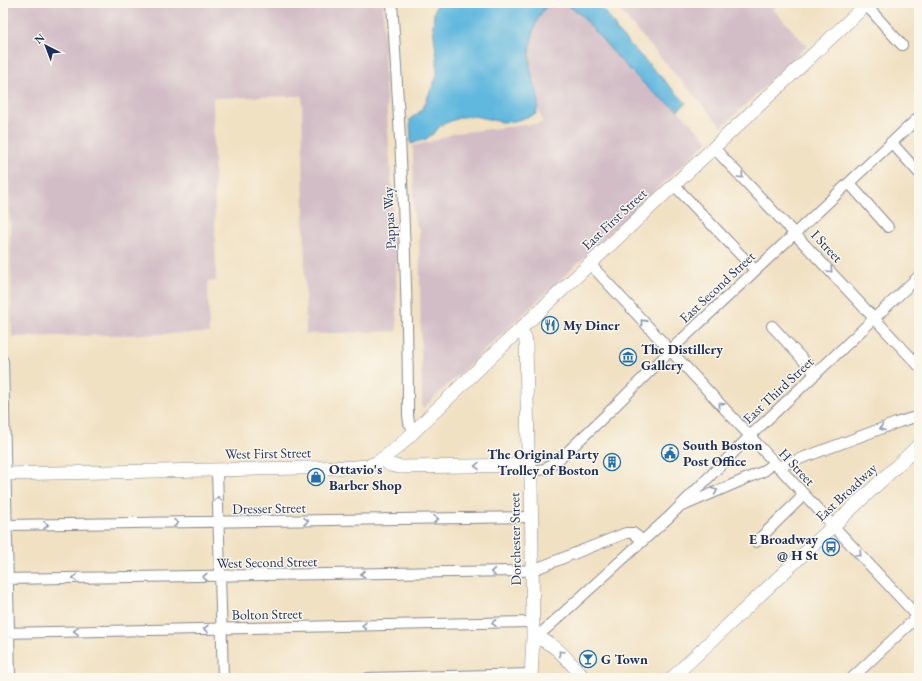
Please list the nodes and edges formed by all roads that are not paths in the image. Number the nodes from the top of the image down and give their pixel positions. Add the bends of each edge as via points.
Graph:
1 (392, 3) edge
2 (867, 4) edge
3 (902, 45) dead end
4 (919, 116) edge
5 (891, 142) junction
6 (714, 148) junction
7 (919, 172) edge
8 (849, 183) junction
9 (674, 185) junction
10 (888, 227) dead end
11 (795, 233) junction
12 (590, 264) junction
13 (755, 270) junction
14 (919, 276) edge
15 (875, 318) junction
16 (772, 326) dead end
17 (520, 330) junction
18 (670, 351) junction
19 (3, 361) edge
20 (919, 366) edge
21 (3, 368) edge
22 (816, 374) junction
23 (919, 416) edge
24 (415, 431) junction
25 (750, 436) junction
26 (919, 445) edge
27 (382, 459) junction
28 (776, 465) junction
29 (530, 468) junction
30 (217, 470) junction
31 (4, 474) edge
32 (804, 495) junction
33 (531, 517) junction
34 (669, 517) junction
35 (219, 523) junction
36 (7, 525) junction
37 (833, 526) junction
38 (642, 541) junction
39 (756, 542) dead end
40 (532, 570) junction
41 (221, 576) junction
42 (5, 579) edge
43 (918, 616) edge
44 (532, 622) junction
45 (222, 629) junction
46 (6, 632) edge
47 (533, 637) junction
48 (531, 676) edge
49 (10, 678) edge
50 (223, 678) edge
51 (368, 678) edge
52 (584, 678) edge
53 (672, 678) edge
54 (852, 678) edge

1 - 24 street, Pappas Way via 408,335 408,415 409,423
2 - 3 street
2 - 6 main road, East First Street
4 - 5 street, East Second Street
5 - 7 street
5 - 8 street, East Second Street
6 - 9 main road, East First Street
6 -> 11 street, I Street
8 - 10 street
8 - 11 street, East Second Street
9 - 12 main road, East First Street
9 - 13 street
11 - 13 street, East Second Street
11 -> 15 street, I Street
12 - 17 main road, East First Street
18 -> 12 street, H Street
13 - 18 street, East Second Street
14 - 15 street, East Third Street
15 - 20 street, I Street
15 - 22 street, East Third Street
16 - 22 street
17 - 24 main road, East First Street
17 - 29 main road, Dorchester Street via 526,342
25 -> 18 street, H Street
18 - 29 street, East Second Street via 564,455 545,469
19 - 21 street
21 - 31 street
22 - 25 street, East Third Street
23 -> 28 street
24 - 27 main road, East First Street
25 - 28 street, H Street
25 - 34 street, East Third Street
26 - 37 main road, East Broadway
29 -> 27 main road via 401,467 390,465
27 - 30 main road, West First Street via 368,466 356,467
28 - 32 street, H Street
34 -> 28 street via 691,502
29 - 33 main road, Dorchester Street
30 - 31 main road, West First Street
35 -> 30 street
31 - 36 street
32 - 37 street, H Street
32 - 39 street
35 -> 33 street, Dresser Street
33 - 40 main road, Dorchester Street
34 - 38 street, East Third Street
36 -> 35 street, Dresser Street
35 - 41 street
36 - 42 street
37 -> 43 street, H Street
37 - 53 main road, East Broadway
38 - 40 street, West Second Street via 633,533 626,533
38 - 47 street, East Third Street via 548,627
40 -> 41 street, West Second Street
40 - 44 main road, Dorchester Street
41 -> 42 street, West Second Street
41 - 45 street
42 - 46 street
43 - 54 street
44 -> 45 street, Bolton Street
44 - 47 main road, Dorchester Street
45 -> 46 street, Bolton Street
45 - 50 street
46 - 49 street
47 - 48 main road, Dorchester Street
52 -> 47 main road via 551,644
48 - 51 street

